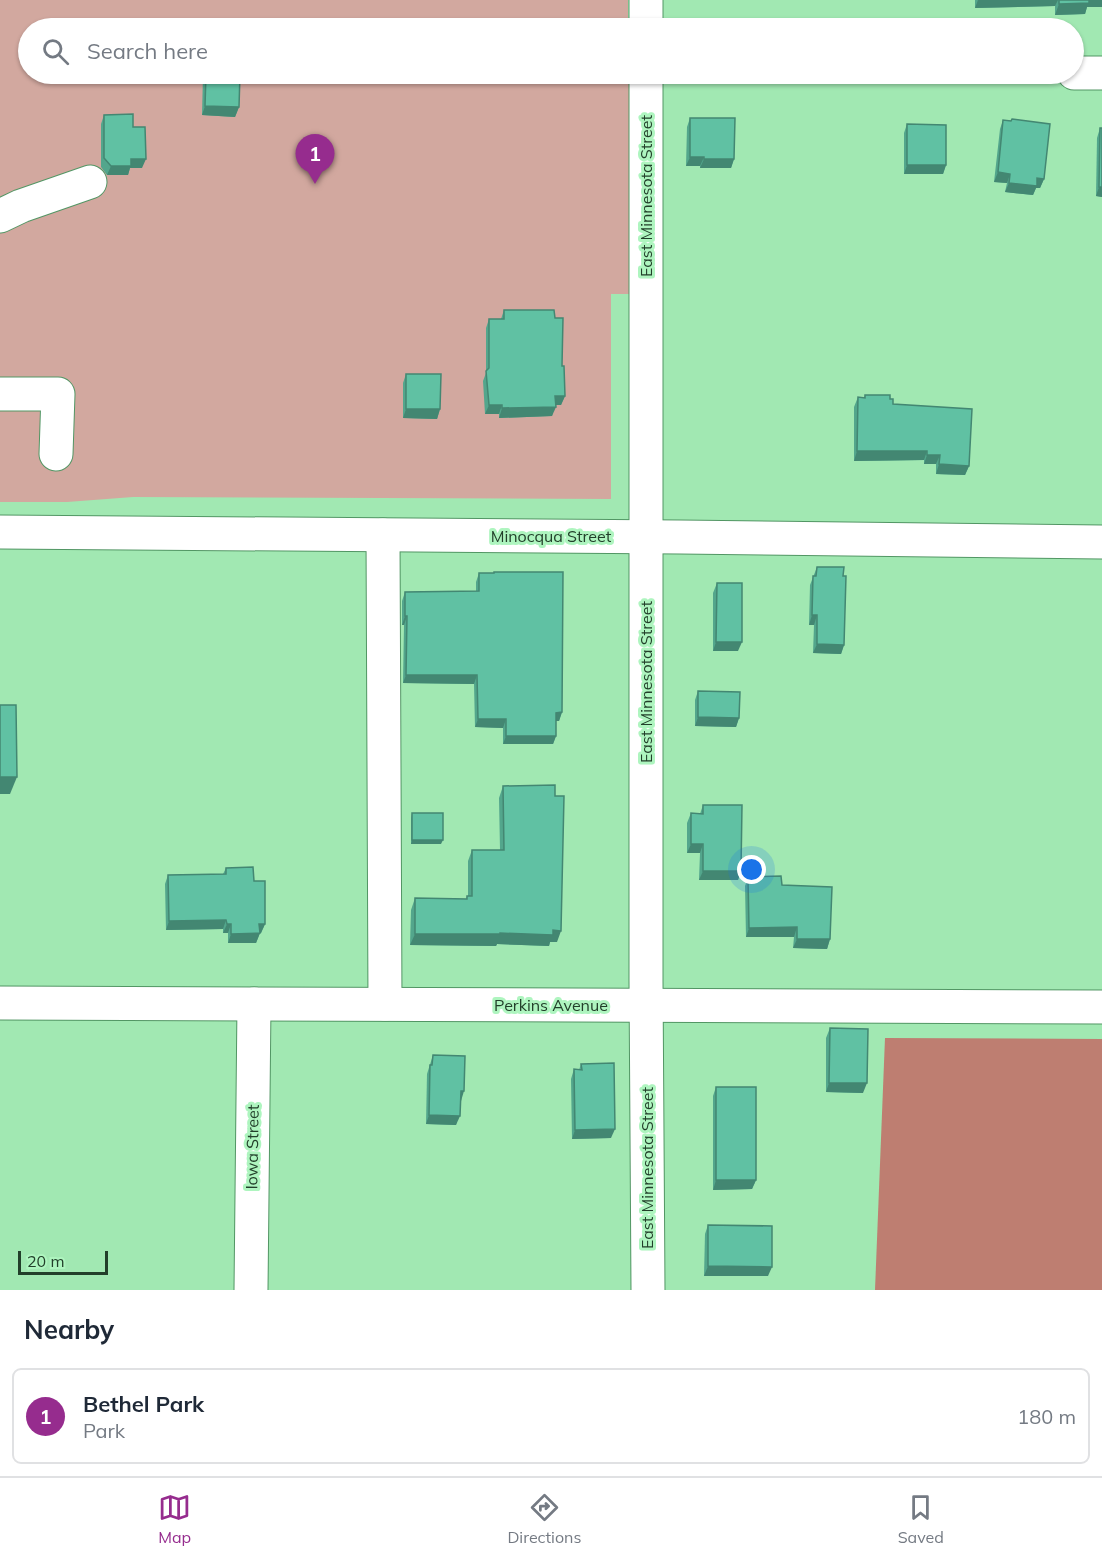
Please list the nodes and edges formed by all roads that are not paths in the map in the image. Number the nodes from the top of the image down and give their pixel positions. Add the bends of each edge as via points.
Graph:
1 (646, 0) edge
2 (646, 18) edge
3 (1084, 73) edge
4 (1102, 73) edge
5 (646, 84) edge
6 (90, 182) dead end
7 (0, 216) edge
8 (0, 393) edge
9 (56, 454) dead end
10 (0, 532) edge
11 (383, 535) junction
12 (646, 537) junction
13 (1102, 542) edge
14 (0, 1003) edge
15 (254, 1004) junction
16 (385, 1004) junction
17 (646, 1006) junction
18 (1102, 1007) edge
19 (250, 1290) edge
20 (648, 1290) edge

1 - 2 street
3 - 4 street
5 - 12 street, East Minnesota Street
6 - 7 street
8 - 9 street via 57,394
10 - 11 street, Minocqua Street
11 - 12 street, Minocqua Street
11 - 16 street
12 - 13 street, Minocqua Street
12 - 17 street, East Minnesota Street
14 - 15 street, Perkins Avenue
15 - 16 street, Perkins Avenue
15 - 19 street, Iowa Street
16 - 17 street, Perkins Avenue
17 - 18 street, Perkins Avenue
17 - 20 street, East Minnesota Street

